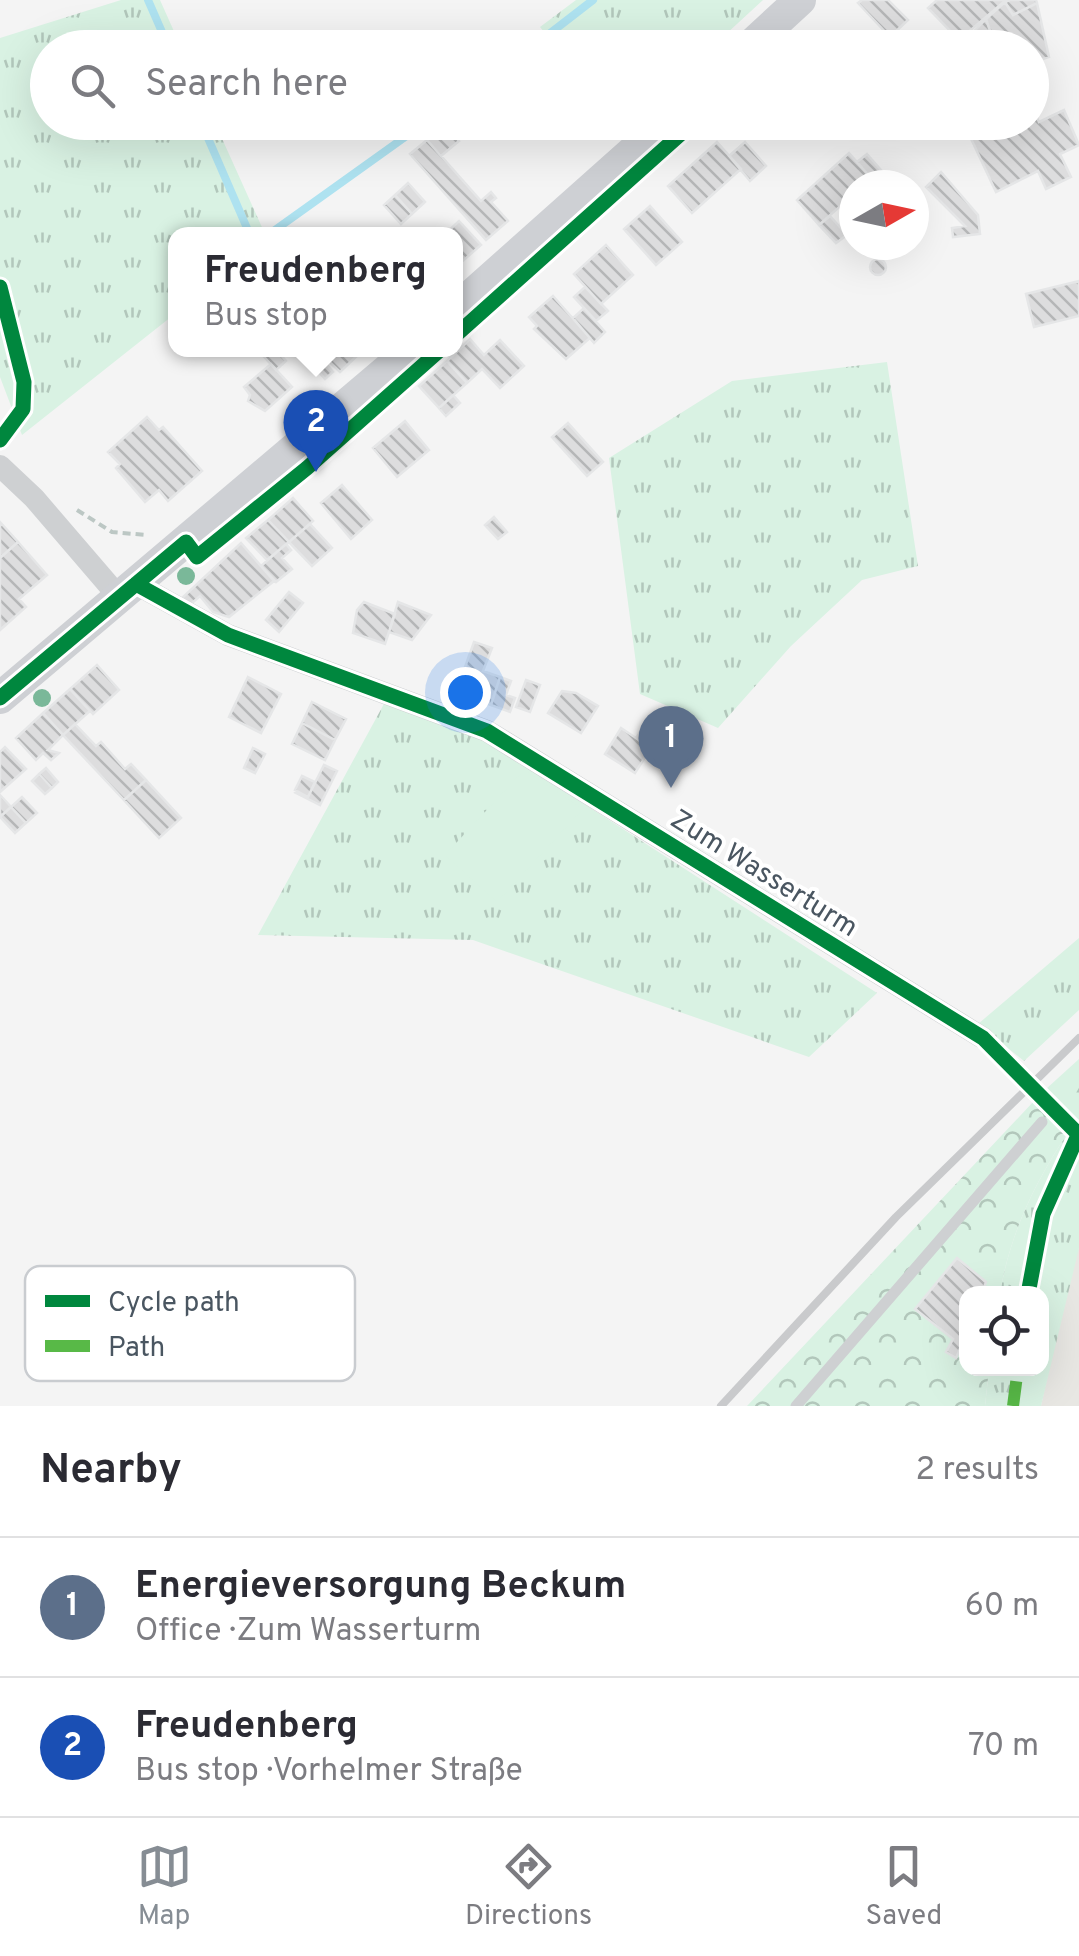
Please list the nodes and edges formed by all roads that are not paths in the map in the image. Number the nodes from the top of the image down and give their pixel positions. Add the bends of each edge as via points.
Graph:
1 (800, 0) edge
2 (768, 30) edge
3 (646, 140) edge
4 (463, 303) edge
5 (402, 357) edge
6 (0, 466) edge
7 (128, 591) junction
8 (0, 698) edge
9 (983, 1038) dead end
10 (1042, 1122) dead end
11 (796, 1406) edge

1 - 2 street
3 - 4 street
5 - 7 street
6 - 7 street
7 - 8 street
7 - 9 street, Zum Wasserturm via 487,731
10 - 11 lane

